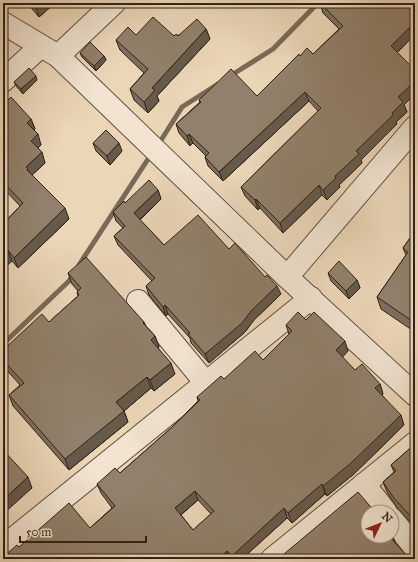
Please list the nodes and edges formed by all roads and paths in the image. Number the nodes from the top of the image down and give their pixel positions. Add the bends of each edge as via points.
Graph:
1 (114, 3) edge
2 (3, 23) edge
3 (49, 51) junction
4 (3, 81) edge
5 (415, 127) edge
6 (287, 276) junction
7 (311, 298) junction
8 (138, 300) dead end
9 (206, 383) junction
10 (415, 395) edge
11 (415, 443) edge
12 (364, 484) junction
13 (380, 504) edge
14 (400, 529) edge
15 (3, 547) edge
16 (415, 548) edge
17 (272, 559) edge

1 - 3 street
2 - 3 street
3 - 4 street
3 - 6 street via 139,133
5 - 6 street
6 - 7 street
7 - 9 street
7 - 10 street
8 - 9 street
9 - 15 street
11 - 12 street
12 - 13 street
12 - 17 street
14 - 16 street

